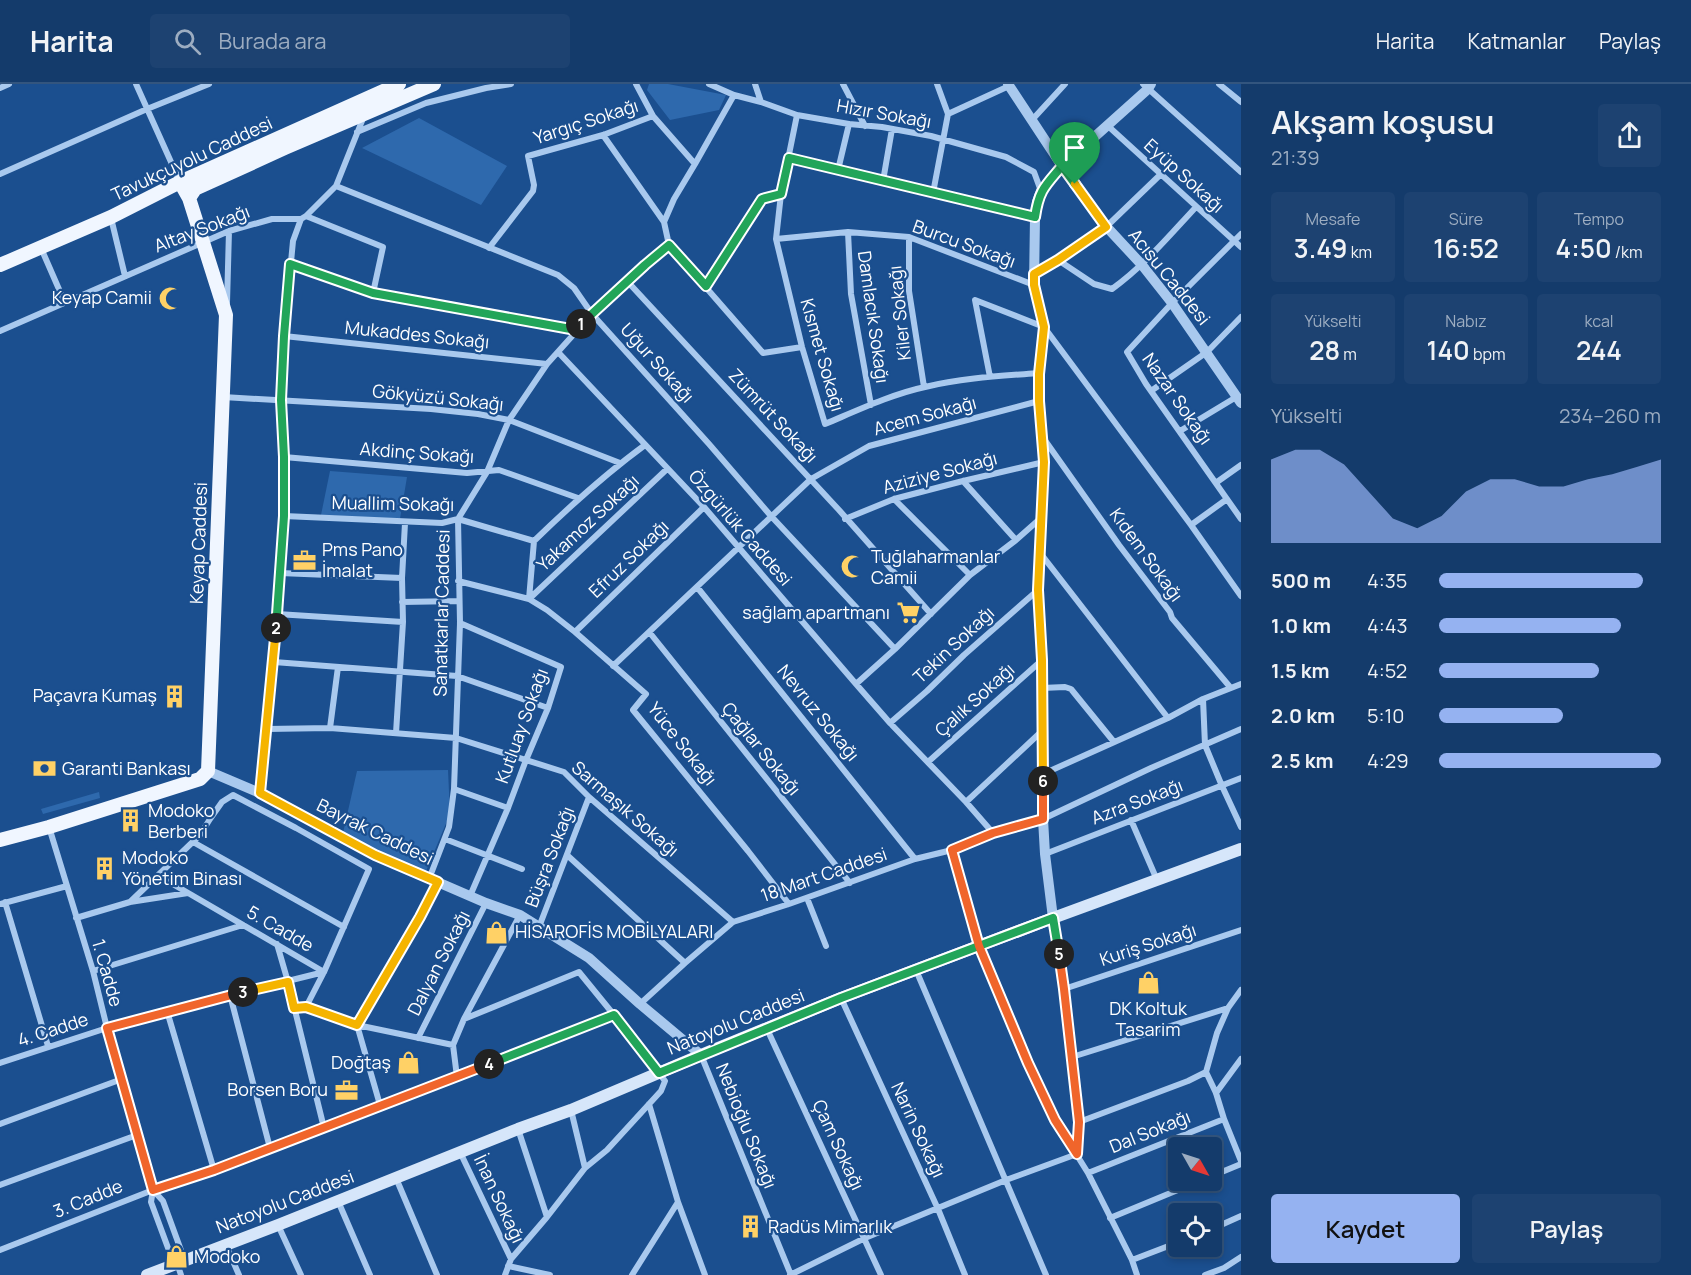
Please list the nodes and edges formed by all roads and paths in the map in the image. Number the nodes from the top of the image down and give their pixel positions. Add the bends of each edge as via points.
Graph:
1 (9, 84) edge
2 (136, 84) edge
3 (209, 84) edge
4 (399, 84) edge
5 (478, 84) edge
6 (511, 84) edge
7 (636, 84) edge
8 (709, 84) edge
9 (755, 84) edge
10 (843, 84) edge
11 (937, 84) edge
12 (1065, 84) edge
13 (1220, 84) edge
14 (428, 85) edge
15 (1008, 85) edge
16 (1148, 86) edge
17 (0, 88) edge
18 (486, 88) junction
19 (734, 94) junction
20 (761, 102) junction
21 (1241, 102) edge
22 (147, 109) junction
23 (366, 112) junction
24 (948, 114) junction
25 (797, 115) junction
26 (653, 116) junction
27 (1032, 120) junction
28 (849, 124) junction
29 (864, 126) junction
30 (1108, 126) junction
31 (892, 129) junction
32 (356, 133) junction
33 (603, 135) junction
34 (943, 141) junction
35 (789, 158) junction
36 (695, 164) junction
37 (1062, 166) junction
38 (838, 170) junction
39 (1241, 172) edge
40 (0, 174) edge
41 (1161, 174) junction
42 (883, 181) junction
43 (180, 182) junction
44 (336, 186) junction
45 (1041, 191) junction
46 (933, 193) junction
47 (781, 194) junction
48 (189, 198) junction
49 (1196, 207) junction
50 (111, 217) junction
51 (1035, 217) junction
52 (304, 218) junction
53 (664, 222) junction
54 (1106, 227) junction
55 (229, 231) junction
56 (848, 232) junction
57 (1241, 234) edge
58 (909, 237) junction
59 (776, 239) junction
60 (1234, 241) junction
61 (203, 242) junction
62 (669, 245) junction
63 (1241, 247) edge
64 (41, 248) junction
65 (489, 248) junction
66 (1058, 260) junction
67 (290, 264) junction
68 (0, 265) edge
69 (1142, 265) junction
70 (1034, 274) junction
71 (125, 276) junction
72 (627, 281) junction
73 (1034, 285) junction
74 (706, 286) junction
75 (373, 293) junction
76 (66, 303) junction
77 (1172, 303) junction
78 (592, 314) junction
79 (226, 315) junction
80 (1240, 320) edge
81 (1044, 327) junction
82 (576, 330) junction
83 (0, 331) edge
84 (284, 336) junction
85 (802, 346) junction
86 (558, 352) junction
87 (1207, 352) junction
88 (548, 364) junction
89 (1039, 374) junction
90 (990, 377) junction
91 (924, 387) junction
92 (1151, 391) junction
93 (223, 397) junction
94 (1240, 398) edge
95 (281, 400) junction
96 (1039, 401) junction
97 (871, 405) junction
98 (509, 420) junction
99 (1180, 431) junction
100 (1042, 437) junction
101 (645, 445) junction
102 (284, 457) junction
103 (1044, 462) junction
104 (620, 463) junction
105 (1241, 465) edge
106 (667, 469) junction
107 (487, 472) junction
108 (811, 480) junction
109 (963, 481) junction
110 (1216, 482) junction
111 (578, 498) junction
112 (894, 499) junction
113 (1227, 499) junction
114 (704, 507) junction
115 (284, 516) junction
116 (771, 516) junction
117 (1042, 517) junction
118 (458, 519) junction
119 (845, 519) junction
120 (1241, 519) edge
121 (405, 523) junction
122 (1191, 525) junction
123 (1016, 540) junction
124 (534, 542) junction
125 (739, 549) junction
126 (1041, 553) junction
127 (280, 573) junction
128 (970, 575) junction
129 (402, 578) junction
130 (458, 582) junction
131 (698, 586) junction
132 (1038, 590) junction
133 (1241, 597) edge
134 (529, 599) junction
135 (459, 601) junction
136 (402, 602) junction
137 (278, 614) junction
138 (931, 614) junction
139 (403, 622) junction
140 (460, 623) junction
141 (576, 632) junction
142 (650, 633) junction
143 (895, 649) junction
144 (1042, 660) junction
145 (274, 662) junction
146 (613, 666) junction
147 (338, 667) junction
148 (400, 672) junction
149 (457, 676) junction
150 (856, 684) junction
151 (1241, 684) edge
152 (1230, 687) junction
153 (1042, 688) junction
154 (1203, 699) junction
155 (548, 708) junction
156 (1168, 718) junction
157 (891, 723) junction
158 (330, 728) junction
159 (267, 729) junction
160 (1241, 729) edge
161 (1042, 731) junction
162 (396, 734) junction
163 (456, 738) junction
164 (1114, 742) junction
165 (1205, 745) junction
166 (526, 760) junction
167 (928, 762) junction
168 (208, 771) junction
169 (1043, 774) junction
170 (1241, 778) edge
171 (1222, 786) junction
172 (454, 789) junction
173 (260, 793) junction
174 (589, 797) junction
175 (966, 802) junction
176 (508, 808) junction
177 (1043, 819) junction
178 (1131, 820) junction
179 (49, 827) junction
180 (1241, 827) edge
181 (993, 833) junction
182 (445, 839) junction
183 (0, 840) edge
184 (193, 842) junction
185 (1241, 849) edge
186 (952, 850) junction
187 (1045, 854) junction
188 (567, 855) junction
189 (487, 856) junction
190 (915, 859) junction
191 (522, 869) dead end
192 (159, 876) junction
193 (434, 880) junction
194 (1157, 880) junction
195 (850, 883) junction
196 (68, 886) junction
197 (189, 893) junction
198 (470, 896) junction
199 (807, 898) junction
200 (130, 902) junction
201 (3, 903) edge
202 (486, 903) junction
203 (789, 904) junction
204 (520, 915) junction
205 (76, 918) junction
206 (1053, 918) junction
207 (733, 922) junction
208 (243, 925) junction
209 (344, 927) junction
210 (539, 927) junction
211 (1241, 930) edge
212 (277, 944) junction
213 (826, 946) dead end
214 (979, 946) junction
215 (685, 963) junction
216 (916, 970) junction
217 (93, 971) junction
218 (324, 972) junction
219 (288, 982) junction
220 (1064, 989) junction
221 (1241, 990) edge
222 (230, 995) junction
223 (841, 998) junction
224 (640, 1004) junction
225 (306, 1007) junction
226 (294, 1008) junction
227 (1228, 1008) junction
228 (167, 1011) junction
229 (614, 1015) junction
230 (464, 1019) junction
231 (357, 1025) junction
232 (107, 1028) junction
233 (767, 1028) junction
234 (418, 1038) junction
235 (453, 1045) junction
236 (48, 1046) junction
237 (701, 1055) junction
238 (1072, 1057) junction
239 (1241, 1059) edge
240 (0, 1063) edge
241 (1206, 1072) junction
242 (659, 1073) junction
243 (457, 1077) junction
244 (122, 1079) junction
245 (1216, 1093) junction
246 (649, 1104) junction
247 (380, 1105) junction
248 (571, 1110) junction
249 (1224, 1119) junction
250 (1079, 1122) junction
251 (0, 1124) edge
252 (324, 1128) junction
253 (518, 1129) junction
254 (137, 1135) junction
255 (1239, 1147) edge
256 (270, 1148) junction
257 (460, 1152) junction
258 (1077, 1154) junction
259 (1241, 1163) edge
260 (585, 1168) junction
261 (214, 1170) junction
262 (1222, 1172) edge
263 (1088, 1173) junction
264 (396, 1178) junction
265 (1006, 1180) junction
266 (0, 1185) edge
267 (153, 1190) junction
268 (1175, 1191) edge
269 (338, 1201) junction
270 (678, 1202) junction
271 (938, 1209) junction
272 (1241, 1216) edge
273 (547, 1217) junction
274 (1110, 1218) junction
275 (1222, 1224) edge
276 (278, 1225) junction
277 (865, 1238) junction
278 (226, 1245) junction
279 (1168, 1246) edge
280 (0, 1250) edge
281 (1241, 1257) edge
282 (1132, 1260) junction
283 (509, 1263) junction
284 (179, 1269) edge
285 (147, 1275) edge
286 (239, 1275) edge
287 (301, 1275) edge
288 (370, 1275) edge
289 (437, 1275) edge
290 (505, 1275) edge
291 (550, 1275) edge
292 (632, 1275) edge
293 (705, 1275) edge
294 (791, 1275) edge
295 (881, 1275) edge
296 (965, 1275) edge
297 (1046, 1275) edge
298 (1137, 1275) edge
299 (1205, 1275) edge

1 - 17 street
2 - 22 street
3 - 22 street
4 - 43 main road, Tavukçuyolu Caddesi
5 - 18 street
6 - 18 street
7 - 26 street
8 - 19 street, Hızır Sokağı
9 - 20 street
10 - 29 street
11 - 24 street
12 - 27 street
13 - 21 street
14 - 23 main road, Tavukçuyolu Caddesi
15 - 24 street
15 - 27 street, Acısu Caddesi
16 - 30 street
16 - 39 street
18 - 32 street via 426,103
19 - 20 street, Hızır Sokağı
19 - 36 street
20 - 25 street, Hızır Sokağı
22 - 40 street
22 - 43 street
23 - 32 street
23 - 48 main road, Tavukçuyolu Caddesi via 195,189
24 - 34 street
25 - 28 street, Hızır Sokağı
25 - 35 street, Kısmet Sokağı
26 - 33 street, Yargıç Sokağı
26 - 36 street
27 - 37 street, Acısu Caddesi
28 - 29 street, Hızır Sokağı
28 - 38 street
29 - 31 street, Hızır Sokağı
30 - 37 street
30 - 41 street, Eyüp Sokağı
31 - 34 street, Hızır Sokağı
31 - 42 street
32 - 44 street
33 - 53 street
33 - 65 street, Yargıç Sokağı via 528,156 533,191
34 - 45 street, Hızır Sokağı via 1006,157 1034,172
34 - 46 street
35 - 38 street
35 - 47 street, Kısmet Sokağı
36 - 53 street
37 - 45 street
37 - 54 street, Acısu Caddesi
38 - 42 street
41 - 49 street, Eyüp Sokağı
41 - 54 street
42 - 46 street
43 - 48 main road, Keyap Caddesi
43 - 50 main road, Tavukçuyolu Caddesi
44 - 52 street
44 - 65 street, Uğur Sokağı
45 - 51 street
46 - 51 street
47 - 59 street, Kısmet Sokağı
47 - 74 street via 762,199
48 - 61 main road, Keyap Caddesi
49 - 60 street, Eyüp Sokağı
49 - 69 street
50 - 64 main road, Tavukçuyolu Caddesi
50 - 71 street
51 - 70 street
52 - 55 street, Altay Sokağı via 272,219
52 - 67 street via 293,241
52 - 75 street via 383,247
53 - 62 street
54 - 66 street
54 - 69 street, Acısu Caddesi
55 - 61 street, Altay Sokağı
55 - 79 street, Keyap Caddesi
56 - 58 street, Burcu Sokağı
56 - 59 street, Burcu Sokağı
56 - 97 street, Damlacık Sokağı via 851,294
57 - 60 street
58 - 73 street, Burcu Sokağı
58 - 91 street, Kiler Sokağı via 909,291
59 - 85 street, Kısmet Sokağı
60 - 63 street, Eyüp Sokağı
60 - 77 street
61 - 71 street, Altay Sokağı
61 - 79 main road, Keyap Caddesi
62 - 72 street
62 - 74 street
64 - 68 main road, Tavukçuyolu Caddesi
64 - 76 street
65 - 78 street, Uğur Sokağı via 564,279
66 - 69 street via 1094,284 1112,289
66 - 70 street
67 - 75 street
67 - 84 street
69 - 77 street, Acısu Caddesi
70 - 73 street
71 - 76 street, Altay Sokağı
72 - 78 street, Sanatkarlar Caddesi
72 - 108 street, Zümrüt Sokağı
73 - 81 street
74 - 85 street via 763,353
75 - 82 street
76 - 83 street, Altay Sokağı
77 - 87 street, Acısu Caddesi
77 - 92 street, Nazar Sokağı via 1127,352
78 - 82 street, Sanatkarlar Caddesi
78 - 116 street, Uğur Sokağı
79 - 93 main road, Keyap Caddesi
80 - 87 street
81 - 89 street
81 - 90 street via 975,300
81 - 122 street
82 - 86 street, Sanatkarlar Caddesi
84 - 88 street, Mukaddes Sokağı
84 - 95 street
85 - 97 street, Kısmet Sokağı via 825,424
86 - 88 street, Sanatkarlar Caddesi
86 - 101 street, Özgürlük Caddesi
87 - 92 street
87 - 94 street, Acısu Caddesi
88 - 98 street, Sanatkarlar Caddesi
89 - 90 street, Kısmet Sokağı
89 - 96 street
90 - 91 street, Kısmet Sokağı
91 - 97 street, Kısmet Sokağı
92 - 99 street, Nazar Sokağı
93 - 95 street, Gökyüzü Sokağı
93 - 168 main road, Keyap Caddesi
94 - 99 street
95 - 98 street, Gökyüzü Sokağı via 431,409
95 - 102 street
96 - 100 street
96 - 108 street, Acem Sokağı via 869,446
98 - 104 street, Gökyüzü Sokağı
98 - 107 street, Sanatkarlar Caddesi
99 - 110 street, Nazar Sokağı
100 - 103 street
100 - 152 street, Kıdem Sokağı via 1172,618
101 - 104 street
101 - 106 street, Özgürlük Caddesi
102 - 107 street, Akdinç Sokağı
102 - 115 street
103 - 109 street, Aziziye Sokağı
103 - 117 street
104 - 111 street
105 - 110 street
106 - 114 street, Özgürlük Caddesi
106 - 134 street, Yakamoz Sokağı
107 - 111 street, Akdinç Sokağı via 499,470
107 - 118 street, Sanatkarlar Caddesi
108 - 116 street, Acem Sokağı
108 - 119 street, Zümrüt Sokağı
109 - 112 street, Aziziye Sokağı
109 - 123 street
110 - 113 street, Nazar Sokağı
111 - 124 street
112 - 119 street, Aziziye Sokağı
112 - 128 street
113 - 120 street, Nazar Sokağı
113 - 122 street
114 - 125 street, Özgürlük Caddesi
114 - 141 street, Efruz Sokağı
115 - 121 street, Muallim Sokağı
115 - 127 street
116 - 125 street, Acem Sokağı
116 - 143 street, Uğur Sokağı
117 - 123 street
117 - 126 street
118 - 121 street, Muallim Sokağı via 442,524
118 - 124 street, Muallim Sokağı
118 - 130 street, Sanatkarlar Caddesi
119 - 138 street, Zümrüt Sokağı
121 - 129 street
122 - 133 street
123 - 128 street
124 - 134 street
125 - 131 street, Acem Sokağı
125 - 150 street, Özgürlük Caddesi
126 - 132 street
126 - 156 street
127 - 129 street
127 - 137 street
128 - 138 street
129 - 136 street
130 - 134 street, Yüce Sokağı
130 - 135 street, Sanatkarlar Caddesi
131 - 142 street, Acem Sokağı
131 - 190 street, Nevruz Sokağı
132 - 144 street
132 - 157 street, Tekin Sokağı
134 - 141 street, Yüce Sokağı
135 - 136 street
135 - 140 street, Sanatkarlar Caddesi
136 - 139 street
137 - 139 street
137 - 145 street
138 - 143 street
139 - 148 street
140 - 149 street, Sanatkarlar Caddesi
140 - 155 street, Kutluay Sokağı via 561,667
141 - 146 street, Yüce Sokağı
142 - 146 street, Acem Sokağı
142 - 195 street, Çağlar Sokağı
143 - 150 street
144 - 153 street
144 - 167 street, Çalık Sokağı
145 - 147 street
145 - 159 street
146 - 203 street, Yüce Sokağı via 646,694 633,710
147 - 148 street
147 - 158 street
148 - 149 street
148 - 162 street
149 - 155 street
149 - 163 street, Sanatkarlar Caddesi
150 - 157 street, Özgürlük Caddesi
151 - 152 street
152 - 154 street
153 - 161 street
153 - 164 street via 1071,689
154 - 156 street
154 - 165 street
155 - 166 street, Kutluay Sokağı
156 - 164 street
157 - 167 street, Özgürlük Caddesi
158 - 159 street, Sarmaşık Sokağı
158 - 162 street, Sarmaşık Sokağı
159 - 173 street
160 - 165 street, 18 Mart Caddesi
161 - 169 street
161 - 175 street
162 - 163 street, Sarmaşık Sokağı
163 - 166 street, Sarmaşık Sokağı
163 - 172 street, Sanatkarlar Caddesi
164 - 169 street
165 - 171 street
165 - 177 street, 18 Mart Caddesi
166 - 174 street, Sarmaşık Sokağı via 564,772
166 - 176 street, Kutluay Sokağı
167 - 175 street, Özgürlük Caddesi
168 - 173 street, Bayrak Caddesi
168 - 179 main road via 200,779
169 - 177 street
170 - 171 street, Azra Sokağı
171 - 178 street, Azra Sokağı
171 - 180 street
172 - 176 street
172 - 182 street, Sanatkarlar Caddesi
173 - 193 street, Bayrak Caddesi via 375,855
174 - 188 street, Büşra Sokağı
174 - 207 street, Sarmaşık Sokağı
175 - 181 street, Özgürlük Caddesi
176 - 189 street, Kutluay Sokağı
177 - 181 street, 18 Mart Caddesi
177 - 187 street
178 - 187 street, Azra Sokağı
178 - 194 street
179 - 183 main road
179 - 196 street, 1. Cadde
181 - 186 street, 18 Mart Caddesi
182 - 189 street
182 - 193 street, Sanatkarlar Caddesi
184 - 192 street
184 - 209 street
184 - 209 street via 222,802 233,795 369,869
185 - 194 main road, Natoyolu Caddesi
186 - 190 street, 18 Mart Caddesi
186 - 214 street
187 - 206 street
188 - 210 street, Büşra Sokağı
188 - 215 street
189 - 191 street
189 - 198 street, Kutluay Sokağı
190 - 195 street, 18 Mart Caddesi
192 - 197 street, 5. Cadde
192 - 200 street
193 - 198 street, Bayrak Caddesi
193 - 231 street, Sanatkarlar Caddesi via 420,917
194 - 206 main road, Natoyolu Caddesi
195 - 199 street, 18 Mart Caddesi
196 - 201 street
196 - 205 street, 1. Cadde
197 - 200 street
197 - 208 street, 5. Cadde
198 - 202 street, Bayrak Caddesi
199 - 203 street, 18 Mart Caddesi
199 - 213 street
200 - 205 street
201 - 236 street
202 - 204 street, Bayrak Caddesi
202 - 234 street, Dalyan Sokağı
203 - 207 street, 18 Mart Caddesi
204 - 210 street, Bayrak Caddesi
204 - 230 street
205 - 217 street, 1. Cadde
206 - 214 main road, Natoyolu Caddesi
206 - 220 street
207 - 215 street, 18 Mart Caddesi
208 - 212 street, 5. Cadde
208 - 217 street
209 - 218 street
210 - 224 street, Bayrak Caddesi via 589,958
211 - 220 street, Kuriş Sokağı
212 - 218 street, 5. Cadde
212 - 219 street
214 - 216 main road, Natoyolu Caddesi
214 - 258 street via 1032,1072
215 - 224 street, 18 Mart Caddesi
216 - 223 main road, Natoyolu Caddesi
216 - 265 street
217 - 232 street, 1. Cadde
218 - 219 street, 4. Cadde
218 - 225 street
219 - 222 street, 4. Cadde
219 - 226 street
220 - 238 street
221 - 227 street
222 - 228 street, 4. Cadde
222 - 256 street
223 - 233 main road, Natoyolu Caddesi
223 - 271 street, Narin Sokağı
224 - 237 street, Bayrak Caddesi
225 - 226 street
225 - 231 street
226 - 252 street
227 - 238 street
227 - 241 street
228 - 232 street, 4. Cadde
228 - 261 street
229 - 230 street via 579,972
229 - 242 street
229 - 243 street, 3. Cadde
230 - 235 street
231 - 234 street
231 - 247 street
232 - 236 street, 4. Cadde
232 - 244 street, 1. Cadde
233 - 237 main road, Natoyolu Caddesi
233 - 277 street, Çam Sokağı
234 - 235 street
235 - 243 street
236 - 240 street, 4. Cadde
237 - 242 main road, Natoyolu Caddesi
237 - 294 street, Nebioğlu Sokağı
238 - 250 street
239 - 245 street
241 - 245 street
241 - 250 street
242 - 246 street via 665,1081
242 - 248 main road, Natoyolu Caddesi
243 - 247 street, 3. Cadde
244 - 251 street
244 - 254 street, 1. Cadde
245 - 249 street
246 - 260 street
246 - 270 street
247 - 252 street, 3. Cadde
248 - 253 main road, Natoyolu Caddesi
248 - 260 street
249 - 255 street
249 - 263 street, Dal Sokağı
250 - 258 street
252 - 256 street, 3. Cadde
253 - 257 main road, Natoyolu Caddesi
253 - 273 street
254 - 266 street
254 - 267 street, 1. Cadde
255 - 259 street
256 - 261 street, 3. Cadde
257 - 264 main road, Natoyolu Caddesi
257 - 283 street, İnan Sokağı
258 - 263 street
258 - 265 street
259 - 262 street
260 - 273 street
261 - 267 street, 3. Cadde
263 - 274 street
264 - 269 main road, Natoyolu Caddesi
264 - 289 street
265 - 271 street
265 - 297 street
267 - 280 street, 3. Cadde
267 - 284 street, 1. Cadde via 151,1202
267 - 284 street via 163,1201 182,1252
268 - 274 street
269 - 276 main road, Natoyolu Caddesi
269 - 288 street
270 - 292 street
270 - 293 street
271 - 277 street
271 - 296 street, Narin Sokağı
272 - 275 street
273 - 283 street
274 - 282 street
276 - 278 main road, Natoyolu Caddesi
276 - 287 street
277 - 294 street
277 - 295 street, Çam Sokağı
278 - 284 main road, Natoyolu Caddesi
278 - 286 street
279 - 282 street
281 - 299 street
282 - 298 street
283 - 290 street
283 - 291 street
284 - 285 main road, Natoyolu Caddesi

